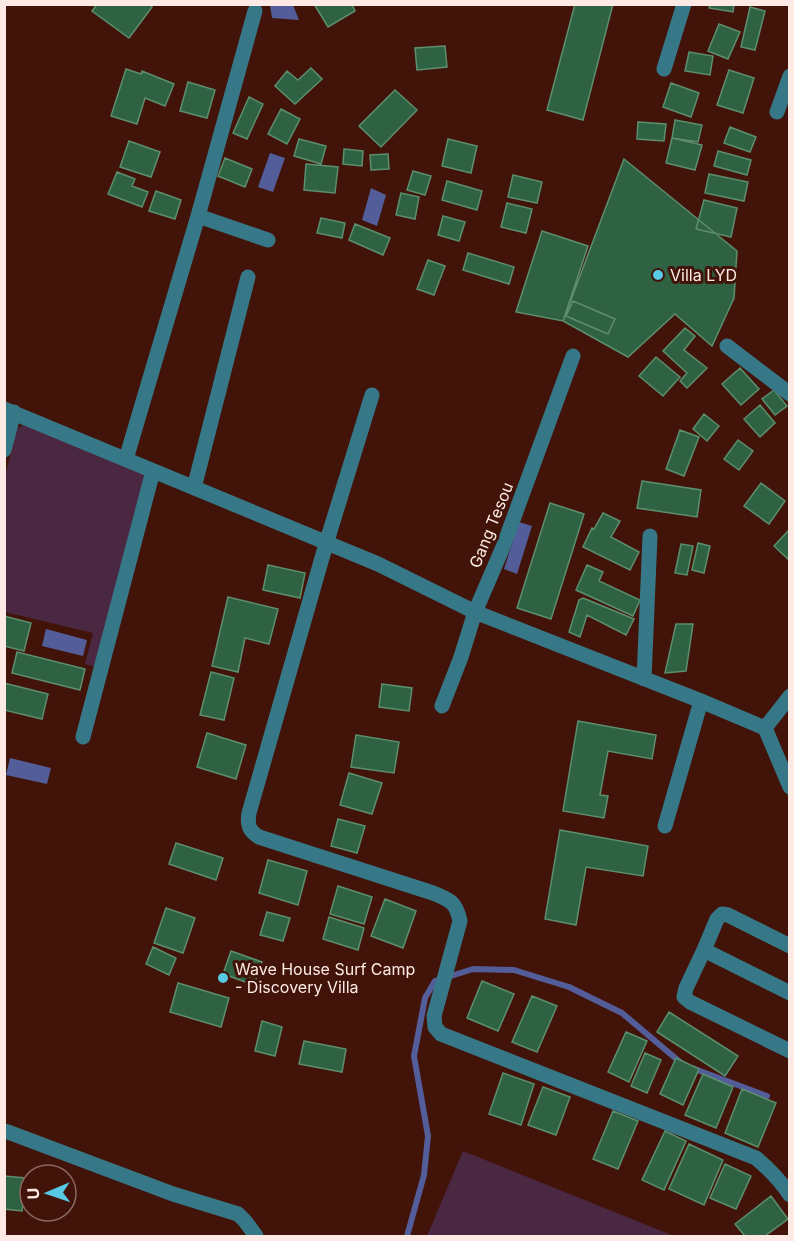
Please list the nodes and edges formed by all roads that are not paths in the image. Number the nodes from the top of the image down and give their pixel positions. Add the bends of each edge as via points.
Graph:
1 (684, 4) edge
2 (255, 11) dead end
3 (664, 69) dead end
4 (789, 76) edge
5 (777, 112) dead end
6 (198, 216) junction
7 (268, 240) dead end
8 (248, 277) dead end
9 (727, 346) dead end
10 (573, 356) dead end
11 (789, 394) edge
12 (372, 395) dead end
13 (9, 410) edge
14 (4, 450) edge
15 (126, 459) junction
16 (153, 471) junction
17 (194, 488) junction
18 (650, 536) dead end
19 (326, 543) junction
20 (475, 612) junction
21 (644, 679) junction
22 (789, 696) edge
23 (701, 700) junction
24 (442, 706) dead end
25 (765, 728) junction
26 (84, 737) dead end
27 (789, 787) edge
28 (665, 826) dead end
29 (789, 946) edge
30 (704, 950) junction
31 (789, 993) edge
32 (789, 1051) edge
33 (4, 1131) edge
34 (789, 1195) edge
35 (256, 1236) edge

1 - 3 street
2 - 6 street
4 - 5 street
6 - 7 street
6 - 15 street
8 - 17 street
9 - 11 street
10 - 20 street, Gang Tesou via 503,548
12 - 19 street
13 - 14 street
13 - 15 street
15 - 16 street
16 - 17 street
16 - 26 street
17 - 19 street
18 - 21 street
19 - 20 street
19 - 34 street via 249,813 253,833 433,893 457,907 460,921 434,1017 441,1034 756,1158 769,1168
20 - 21 street
20 - 24 street, Gang Tesou
21 - 23 street
22 - 25 street
23 - 25 street
23 - 28 street
25 - 27 street
29 - 30 street via 722,914
30 - 31 street
30 - 32 street via 686,988 686,1000
33 - 35 street via 238,1214

